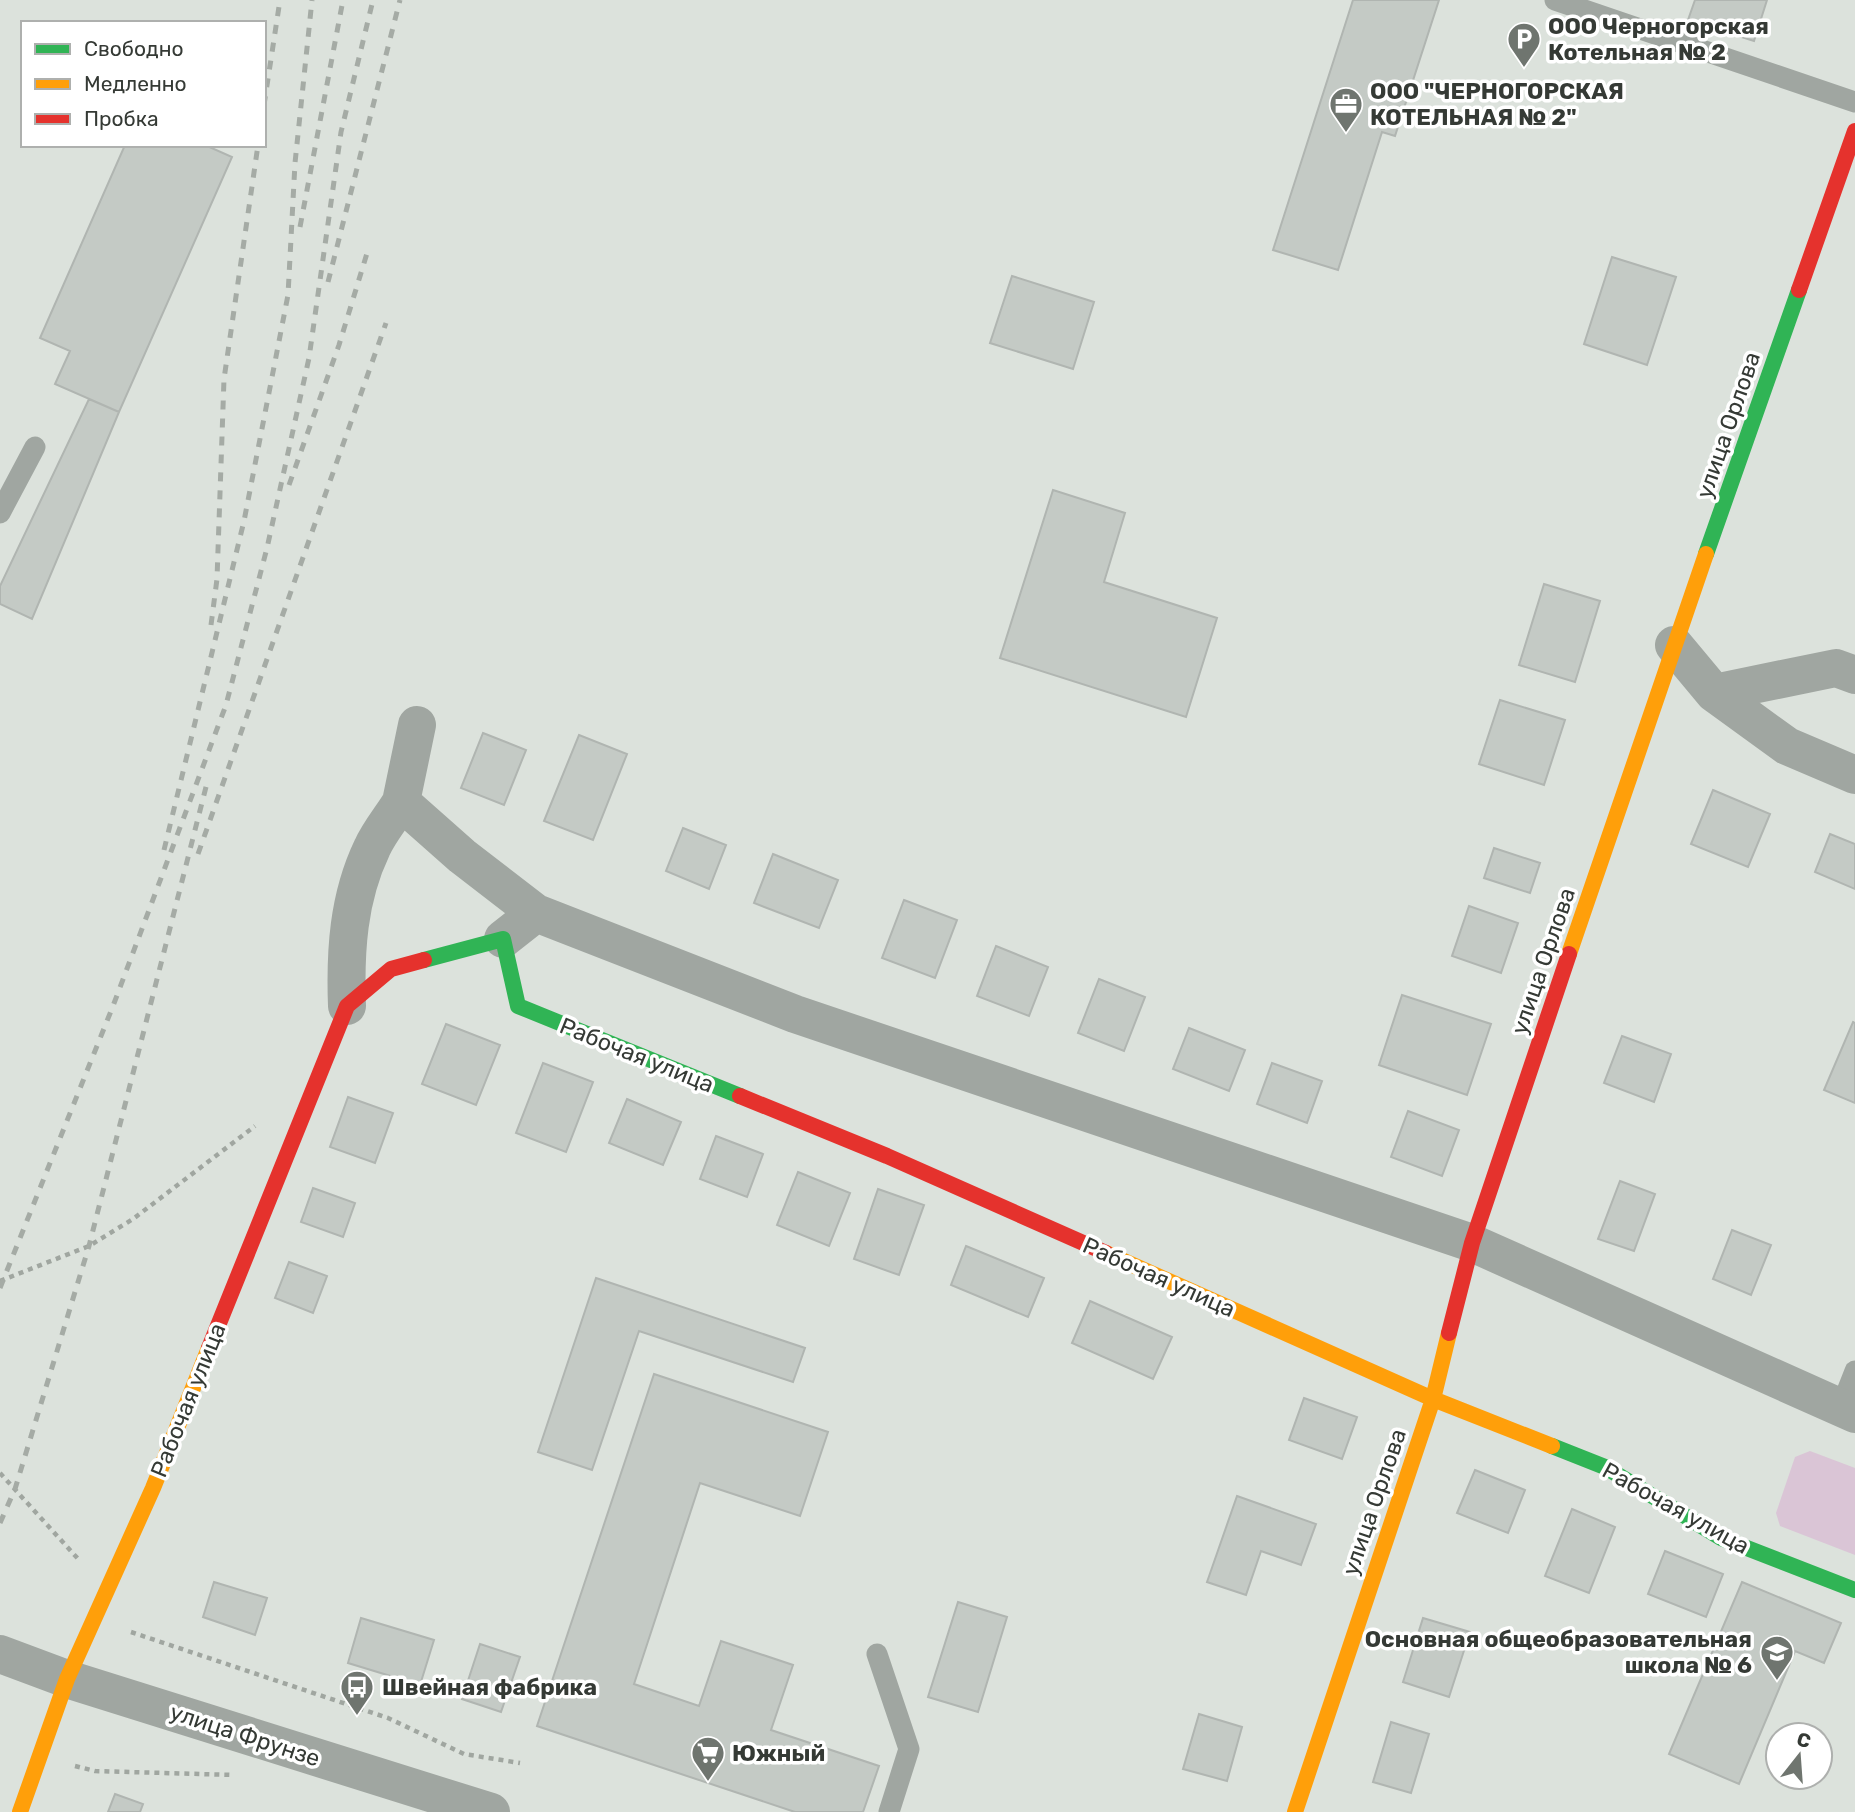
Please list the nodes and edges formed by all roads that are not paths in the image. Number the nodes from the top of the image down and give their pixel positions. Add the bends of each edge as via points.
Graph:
1 (1555, 0) edge
2 (1855, 102) edge
3 (1855, 131) edge
4 (35, 447) dead end
5 (0, 513) edge
6 (1674, 645) junction
7 (1855, 675) edge
8 (1714, 693) junction
9 (417, 725) dead end
10 (1855, 775) edge
11 (401, 802) junction
12 (536, 913) junction
13 (503, 939) junction
14 (347, 1006) junction
15 (1472, 1243) junction
16 (1855, 1371) edge
17 (1433, 1399) junction
18 (1848, 1411) edge
19 (1855, 1590) edge
20 (0, 1654) edge
21 (877, 1654) dead end
22 (67, 1679) junction
23 (20, 1812) edge
24 (491, 1812) edge
25 (889, 1812) edge
26 (1295, 1812) edge

1 - 2 lane
3 - 6 street, улица Орлова
4 - 5 lane
6 - 8 street
6 - 15 street, улица Орлова
7 - 8 street via 1836,668
8 - 10 street via 1787,746
9 - 11 street
11 - 12 street
11 - 14 street via 372,847 351,908
12 - 13 street, Рабочая улица
12 - 15 street via 795,1014
13 - 14 street, Рабочая улица via 391,970
13 - 17 street, Рабочая улица via 518,1006 887,1156
14 - 22 street, Рабочая улица via 153,1488
15 - 17 street, улица Орлова
15 - 18 street
16 - 18 lane
17 - 19 street, Рабочая улица via 1605,1467 1721,1538
17 - 26 street, улица Орлова
20 - 22 street, улица Фрунзе
21 - 25 lane via 909,1749
22 - 23 street, Рабочая улица
22 - 24 street, улица Фрунзе

